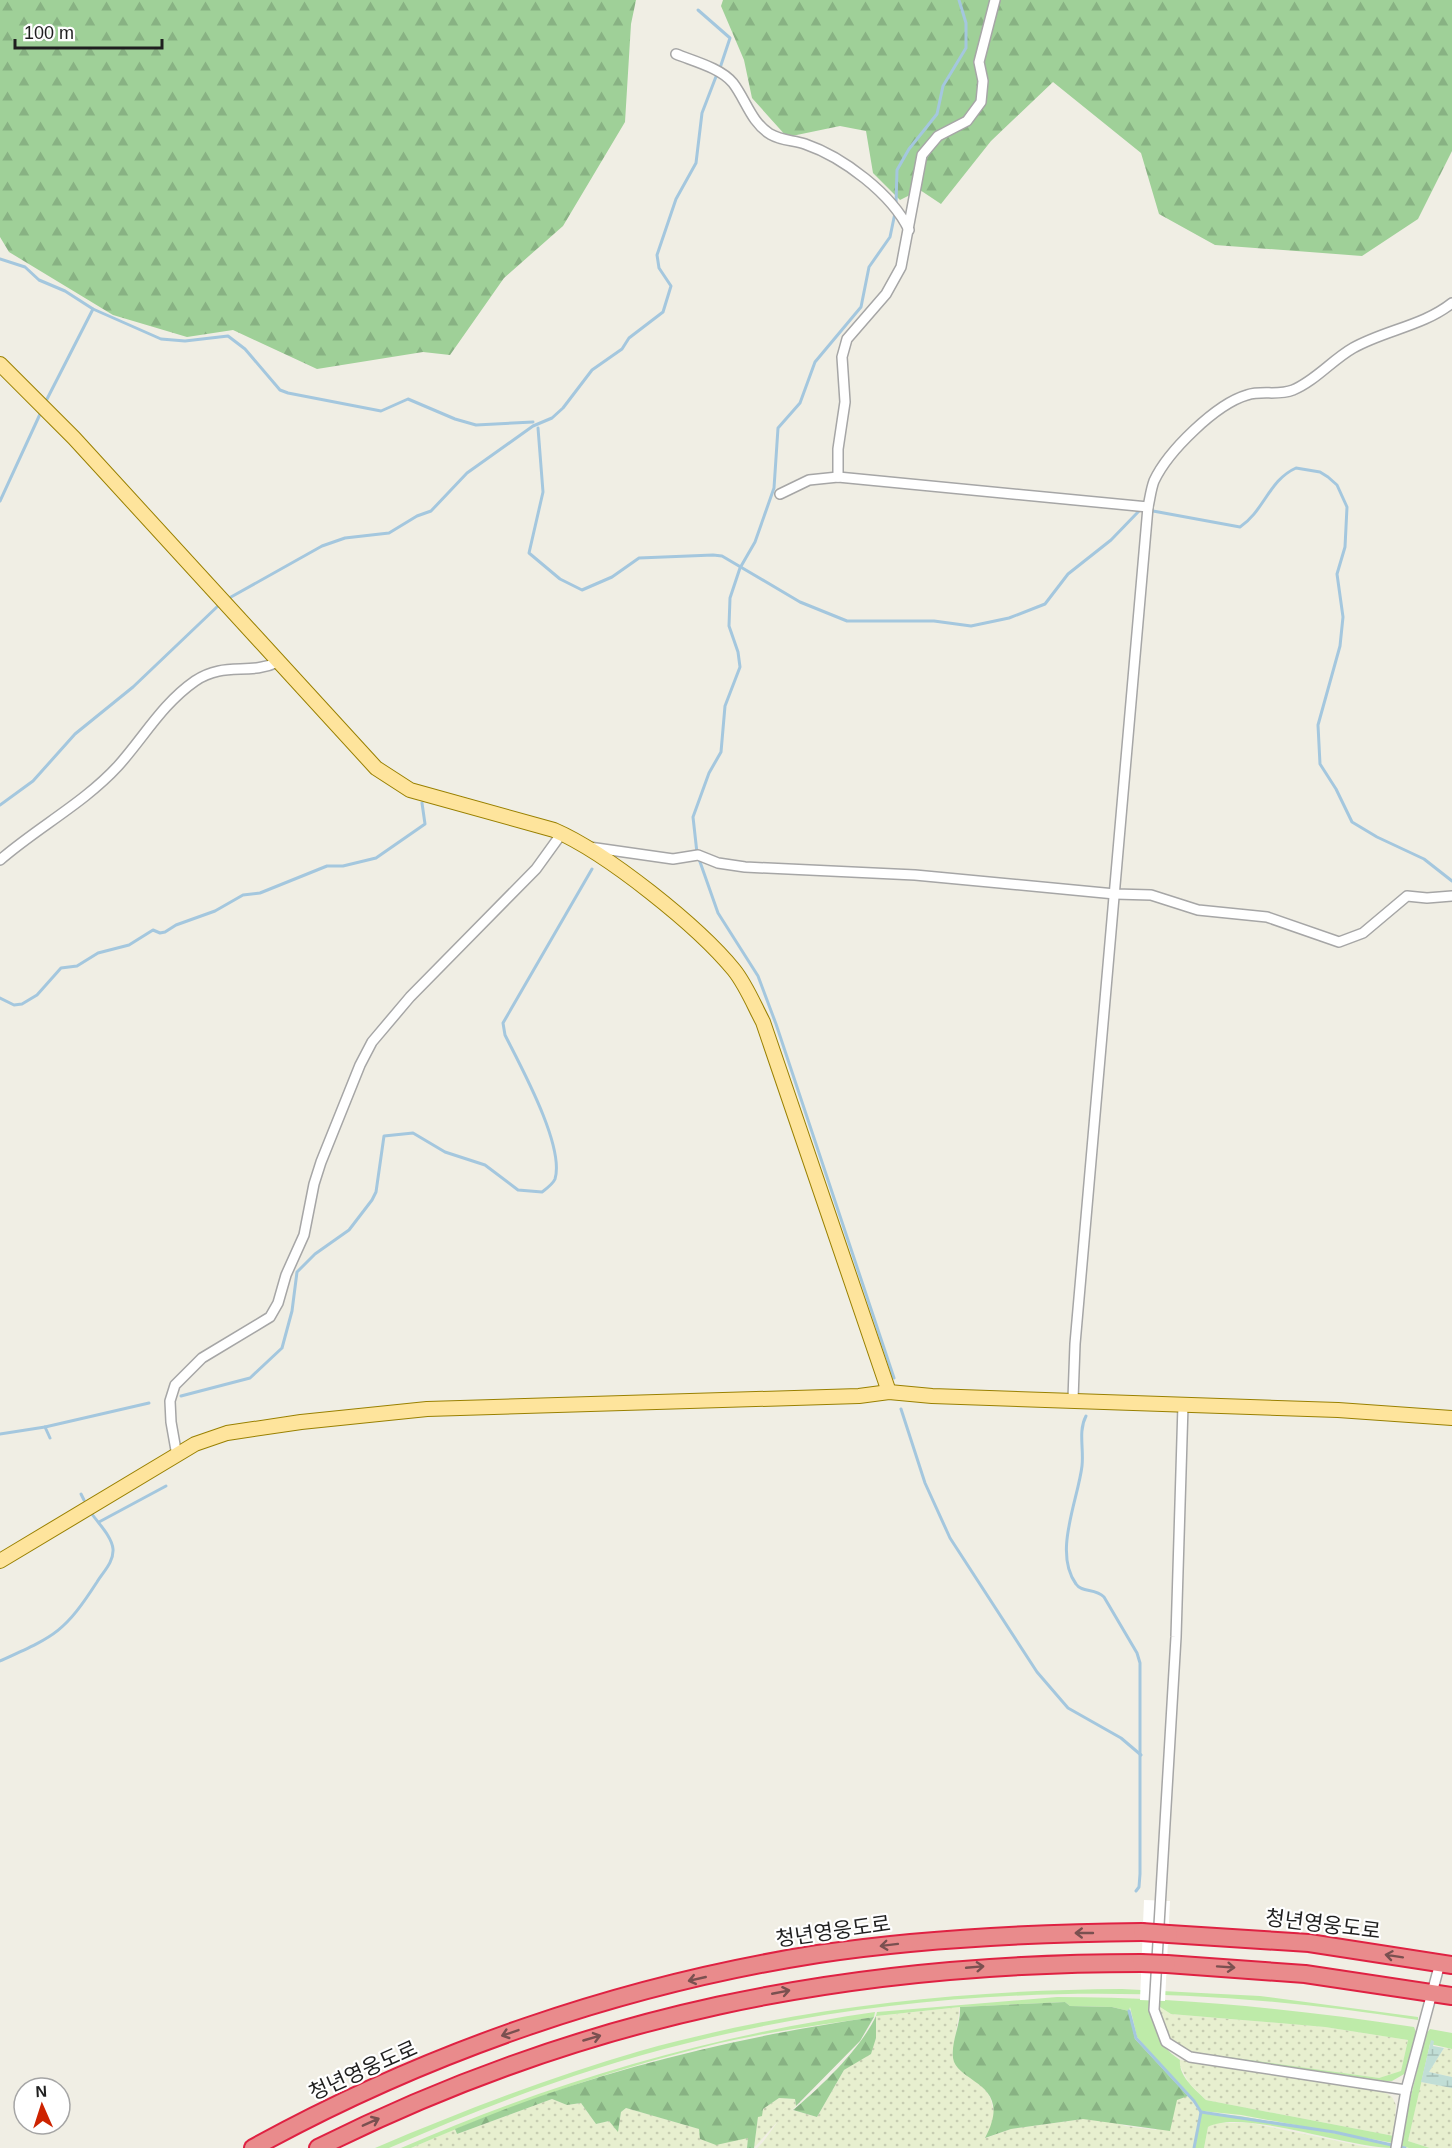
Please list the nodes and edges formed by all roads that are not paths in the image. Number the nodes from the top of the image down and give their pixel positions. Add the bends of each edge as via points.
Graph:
1 (995, 0) edge
2 (676, 54) dead end
3 (910, 231) junction
4 (1452, 303) edge
5 (0, 364) edge
6 (838, 477) junction
7 (780, 494) dead end
8 (1148, 507) junction
9 (278, 662) junction
10 (562, 833) junction
11 (584, 846) junction
12 (0, 860) edge
13 (1115, 894) junction
14 (1452, 896) edge
15 (889, 1392) junction
16 (1073, 1399) junction
17 (1183, 1405) junction
18 (1452, 1418) edge
19 (177, 1456) junction
20 (0, 1561) edge
21 (1446, 1964) edge
22 (1431, 1992) junction
23 (1452, 1996) edge
24 (1406, 2090) junction
25 (1396, 2146) edge
26 (253, 2148) edge
27 (318, 2148) edge

1 - 3 street via 979,62 983,81 981,102 966,121 938,136 922,155
2 - 3 street via 732,82 769,134 837,157 889,202
3 - 6 street via 893,283 847,339 844,348 845,402
4 - 8 street via 1425,320 1355,347 1292,390 1239,398 1193,432 1170,457 1154,481
5 - 9 main road via 74,438
6 - 7 street via 808,480
6 - 8 street
8 - 13 street
9 - 10 main road via 376,768 399,785
9 - 12 street via 250,669 227,668 195,681 147,726 119,766
10 - 11 main road
10 - 19 street via 536,869 410,997 372,1042 317,1173 304,1235 270,1317 202,1358 175,1385 170,1401
11 - 13 street via 672,859 698,855 726,865 915,875
11 - 15 main road via 695,932 735,972 753,1001
13 - 14 street via 1151,895 1198,910 1267,917 1339,942 1363,933 1407,896
13 - 16 street
15 - 16 main road
15 - 19 main road via 390,1412 227,1433 204,1440
16 - 17 main road
17 - 18 main road
17 - 24 street via 1176,1637 1154,2010 1166,2042 1190,2057
19 - 20 main road
21 - 22 street
21 -> 26 highway, 청년영웅도로, bridge via 1309,1944 1142,1932 992,1936 817,1954 656,1988 466,2049 347,2100
22 - 23 highway
22 - 24 street
27 -> 22 highway, bridge via 424,2099 608,2033 742,1999 822,1984 959,1969 1141,1963 1305,1974
24 - 25 street

